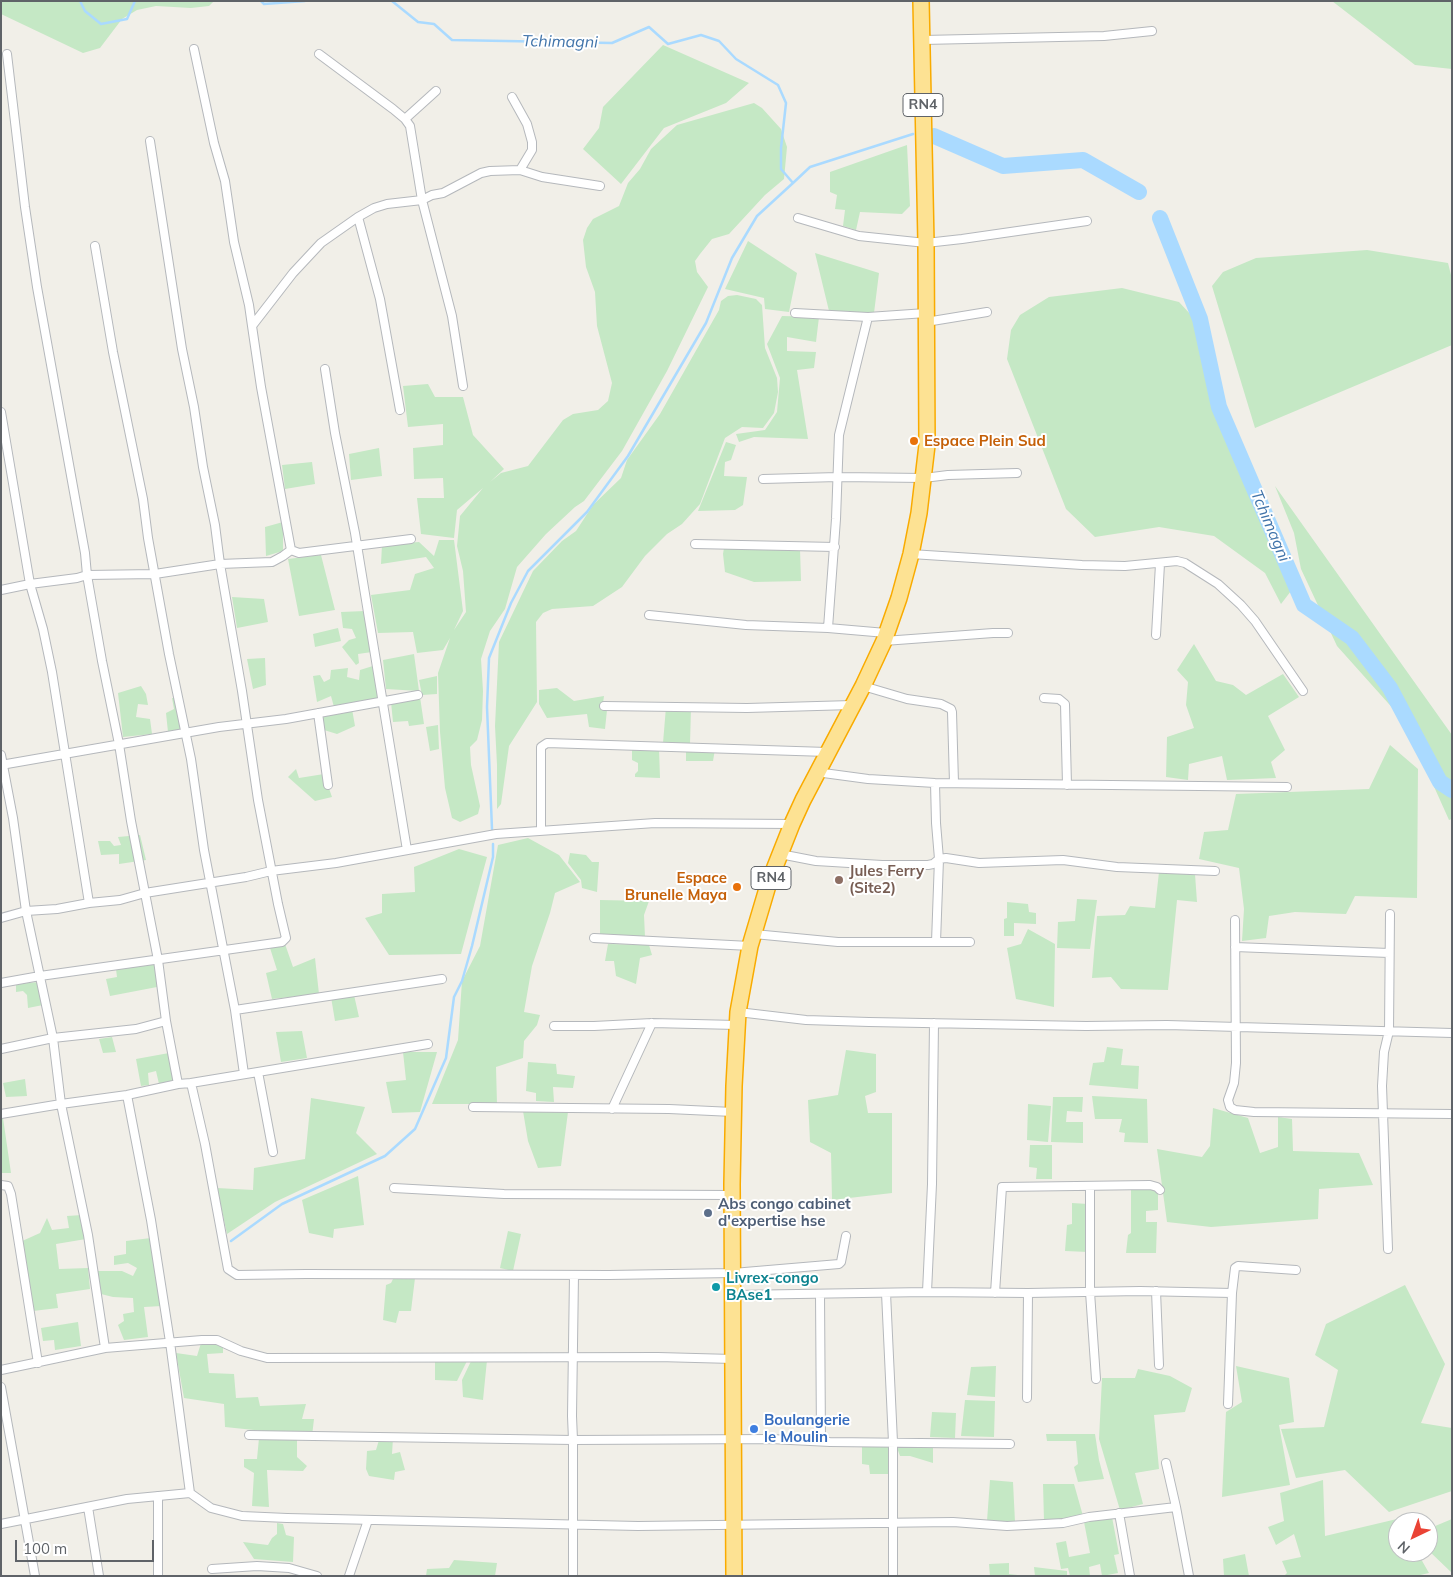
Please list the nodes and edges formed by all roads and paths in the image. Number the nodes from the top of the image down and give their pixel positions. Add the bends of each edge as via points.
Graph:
1 (921, 1) edge
2 (1152, 31) dead end
3 (923, 40) junction
4 (194, 49) dead end
5 (7, 54) dead end
6 (320, 54) dead end
7 (436, 90) dead end
8 (512, 97) dead end
9 (406, 119) junction
10 (150, 141) dead end
11 (520, 170) junction
12 (600, 186) dead end
13 (422, 200) junction
14 (358, 217) junction
15 (798, 218) dead end
16 (1087, 220) dead end
17 (926, 243) junction
18 (95, 246) dead end
19 (987, 312) dead end
20 (795, 313) dead end
21 (868, 317) junction
22 (926, 318) junction
23 (252, 326) junction
24 (325, 369) dead end
25 (463, 386) dead end
26 (400, 410) dead end
27 (1, 412) edge
28 (1017, 473) dead end
29 (838, 477) junction
30 (924, 478) junction
31 (763, 480) dead end
32 (411, 538) dead end
33 (695, 544) dead end
34 (357, 545) junction
35 (834, 547) junction
36 (291, 550) junction
37 (911, 554) junction
38 (220, 564) junction
39 (1160, 564) junction
40 (155, 574) junction
41 (86, 575) junction
42 (30, 584) junction
43 (1, 590) edge
44 (649, 615) dead end
45 (828, 628) junction
46 (1008, 633) dead end
47 (1156, 635) dead end
48 (885, 637) junction
49 (863, 686) junction
50 (1303, 691) dead end
51 (418, 695) dead end
52 (1044, 698) dead end
53 (384, 701) junction
54 (852, 705) junction
55 (604, 706) dead end
56 (318, 713) junction
57 (246, 723) junction
58 (185, 733) junction
59 (119, 744) junction
60 (827, 752) junction
61 (64, 754) junction
62 (1, 755) edge
63 (2, 764) edge
64 (816, 772) junction
65 (935, 783) junction
66 (954, 783) junction
67 (328, 785) dead end
68 (1067, 785) junction
69 (1287, 787) dead end
70 (792, 824) junction
71 (541, 830) junction
72 (407, 850) junction
73 (780, 854) junction
74 (939, 859) junction
75 (271, 871) junction
76 (1215, 871) dead end
77 (210, 883) junction
78 (145, 893) junction
79 (88, 903) junction
80 (26, 911) junction
81 (1390, 914) dead end
82 (1, 918) edge
83 (1235, 920) dead end
84 (594, 938) dead end
85 (752, 940) junction
86 (936, 942) junction
87 (970, 942) dead end
88 (1235, 948) junction
89 (223, 950) junction
90 (1389, 953) junction
91 (158, 960) junction
92 (40, 976) junction
93 (442, 979) dead end
94 (1, 984) edge
95 (235, 1010) junction
96 (737, 1019) junction
97 (166, 1021) junction
98 (652, 1023) junction
99 (934, 1023) junction
100 (554, 1026) dead end
101 (1236, 1027) junction
102 (1388, 1031) junction
103 (1452, 1033) edge
104 (53, 1038) junction
105 (428, 1044) dead end
106 (1, 1049) edge
107 (258, 1072) junction
108 (244, 1074) junction
109 (191, 1083) junction
110 (178, 1084) junction
111 (127, 1095) junction
112 (61, 1104) junction
113 (473, 1107) dead end
114 (612, 1109) junction
115 (733, 1112) junction
116 (1384, 1112) junction
117 (1, 1114) edge
118 (1452, 1114) edge
119 (273, 1152) dead end
120 (1, 1185) edge
121 (1090, 1187) junction
122 (394, 1188) dead end
123 (1160, 1190) dead end
124 (732, 1195) junction
125 (846, 1236) dead end
126 (1388, 1249) dead end
127 (1296, 1270) dead end
128 (733, 1273) junction
129 (574, 1275) junction
130 (926, 1292) junction
131 (995, 1292) junction
132 (1090, 1292) junction
133 (1156, 1292) junction
134 (886, 1293) junction
135 (1232, 1293) junction
136 (820, 1294) junction
137 (1028, 1294) junction
138 (733, 1295) junction
139 (170, 1342) junction
140 (105, 1348) junction
141 (574, 1358) junction
142 (733, 1359) junction
143 (38, 1363) junction
144 (1159, 1366) dead end
145 (1, 1370) edge
146 (1096, 1379) dead end
147 (1, 1386) edge
148 (1027, 1398) dead end
149 (1228, 1404) dead end
150 (249, 1435) dead end
151 (573, 1440) junction
152 (734, 1441) junction
153 (820, 1441) junction
154 (894, 1442) junction
155 (1010, 1444) dead end
156 (1166, 1463) dead end
157 (190, 1493) junction
158 (158, 1496) junction
159 (88, 1507) junction
160 (1176, 1507) junction
161 (1119, 1513) junction
162 (24, 1520) junction
163 (368, 1520) junction
164 (893, 1522) junction
165 (1, 1524) edge
166 (573, 1524) junction
167 (734, 1525) junction
168 (289, 1568) junction
169 (212, 1569) dead end
170 (35, 1576) edge
171 (99, 1576) edge
172 (158, 1576) edge
173 (285, 1576) edge
174 (317, 1576) edge
175 (349, 1576) edge
176 (573, 1576) edge
177 (734, 1576) edge
178 (893, 1576) edge
179 (1130, 1576) edge
180 (1189, 1576) edge

1 - 3 highway, RN4
2 - 3 street via 1086,37
3 - 17 highway, RN4
4 - 23 street via 225,181
5 - 41 street via 25,206 85,553
6 - 9 street
7 - 9 street
8 - 11 street via 527,124 532,142 532,150
9 - 13 street via 410,126
10 - 38 street
11 - 12 street
11 - 13 street via 481,173
13 - 14 street via 387,204
13 - 25 street via 452,316
14 - 23 street via 307,257
14 - 26 street via 380,299
15 - 17 street via 859,236
16 - 17 street
17 - 22 highway, RN4
18 - 40 street
19 - 22 street
20 - 21 street
21 - 22 street
21 - 29 street via 839,436
22 - 30 highway, RN4 via 927,445
23 - 36 street
24 - 34 street
27 - 42 street
28 - 30 street
29 - 30 street
29 - 31 street
29 - 35 street
30 - 37 highway, RN4
32 - 34 street
33 - 35 street
34 - 36 street via 299,553
34 - 53 street
35 - 45 street
36 - 38 street via 272,562
37 - 39 street via 1082,565
37 - 48 highway, RN4
38 - 40 street
38 - 57 street
39 - 47 street
39 - 50 street via 1185,562 1218,584 1255,621
40 - 41 street
40 - 58 street
41 - 42 street
41 - 59 street
42 - 43 street
42 - 61 street via 52,672
44 - 45 street via 746,625
45 - 48 street
46 - 48 street
48 - 49 highway, RN4
49 - 54 highway, RN4
49 - 66 street via 951,709
51 - 53 street
52 - 68 street via 1059,699 1064,704
53 - 56 street
53 - 72 street
54 - 55 street via 748,708
54 - 60 highway, RN4
56 - 57 street
56 - 67 street
57 - 58 street
57 - 75 street
58 - 59 street
58 - 77 street
59 - 61 street
59 - 78 street
60 - 64 highway, RN4
60 - 71 street via 547,743 541,747
61 - 63 street
61 - 79 street
62 - 63 street
63 - 80 street
64 - 65 street
64 - 70 highway, RN4
65 - 66 street
65 - 74 street
66 - 68 street
68 - 69 street
70 - 71 street via 654,823
70 - 73 highway, RN4
71 - 72 street via 496,834
72 - 75 street
73 - 74 street via 816,861 928,866
73 - 85 highway, RN4
74 - 76 street via 979,863 1063,860 1117,867
74 - 86 street
75 - 77 street
75 - 89 street via 286,938 282,942
77 - 78 street
77 - 89 street
78 - 79 street via 120,900
78 - 91 street
79 - 80 street
80 - 82 street
80 - 92 street
81 - 90 street
83 - 88 street
84 - 85 street
85 - 86 street
85 - 96 highway, RN4
86 - 87 street
88 - 90 street
88 - 101 street
89 - 91 street
89 - 95 street
90 - 102 street
91 - 92 street
91 - 97 street
92 - 94 street
92 - 104 street
93 - 95 street
95 - 108 street
96 - 98 street
96 - 99 street
96 - 115 highway, RN4
97 - 104 street via 136,1029
97 - 110 street
98 - 100 street
98 - 114 street
99 - 101 street
99 - 130 street via 932,1184
101 - 102 street
101 - 116 street via 1234,1084 1228,1100 1235,1110
102 - 103 street
102 - 116 street via 1382,1086
104 - 106 street
104 - 112 street
105 - 107 street
107 - 108 street
107 - 119 street
108 - 109 street
109 - 110 street
109 - 129 street via 228,1269 232,1273
110 - 111 street
111 - 112 street
111 - 139 street
112 - 117 street
112 - 140 street via 88,1235
113 - 114 street
114 - 115 street
115 - 124 highway, RN4
116 - 118 street
116 - 126 street
120 - 143 street via 8,1186 11,1194
121 - 123 street via 1150,1185
121 - 131 street via 1002,1187
121 - 132 street
122 - 124 street via 504,1194
124 - 128 highway, RN4
125 - 128 street via 839,1264
127 - 135 street via 1238,1266 1234,1272
128 - 129 street
128 - 138 highway, RN4
129 - 141 street
130 - 131 street
130 - 134 street
131 - 137 street
132 - 133 street
132 - 137 street
132 - 146 street
133 - 135 street
133 - 144 street
134 - 136 street
134 - 154 street
135 - 149 street
136 - 138 street
136 - 153 street
137 - 148 street
138 - 142 highway, RN4
139 - 140 street
139 - 141 street via 217,1340 267,1358
139 - 157 street
140 - 143 street
141 - 142 street
141 - 151 street
142 - 152 highway, RN4
143 - 145 street
147 - 162 street
150 - 151 street
151 - 152 street
151 - 166 street
152 - 153 street
152 - 167 highway, RN4
153 - 154 street
154 - 155 street
154 - 164 street
156 - 160 street
157 - 158 street
157 - 163 street via 211,1508 242,1516
158 - 159 street
158 - 172 street
159 - 162 street
159 - 171 street
160 - 161 street
160 - 180 street
161 - 164 street via 1063,1523 1007,1526
161 - 179 street
162 - 165 street
162 - 170 street
163 - 166 street
163 - 175 street
164 - 167 street
164 - 178 street
166 - 167 street
166 - 176 street
167 - 177 highway, RN4
168 - 169 street
168 - 173 street
168 - 174 street

